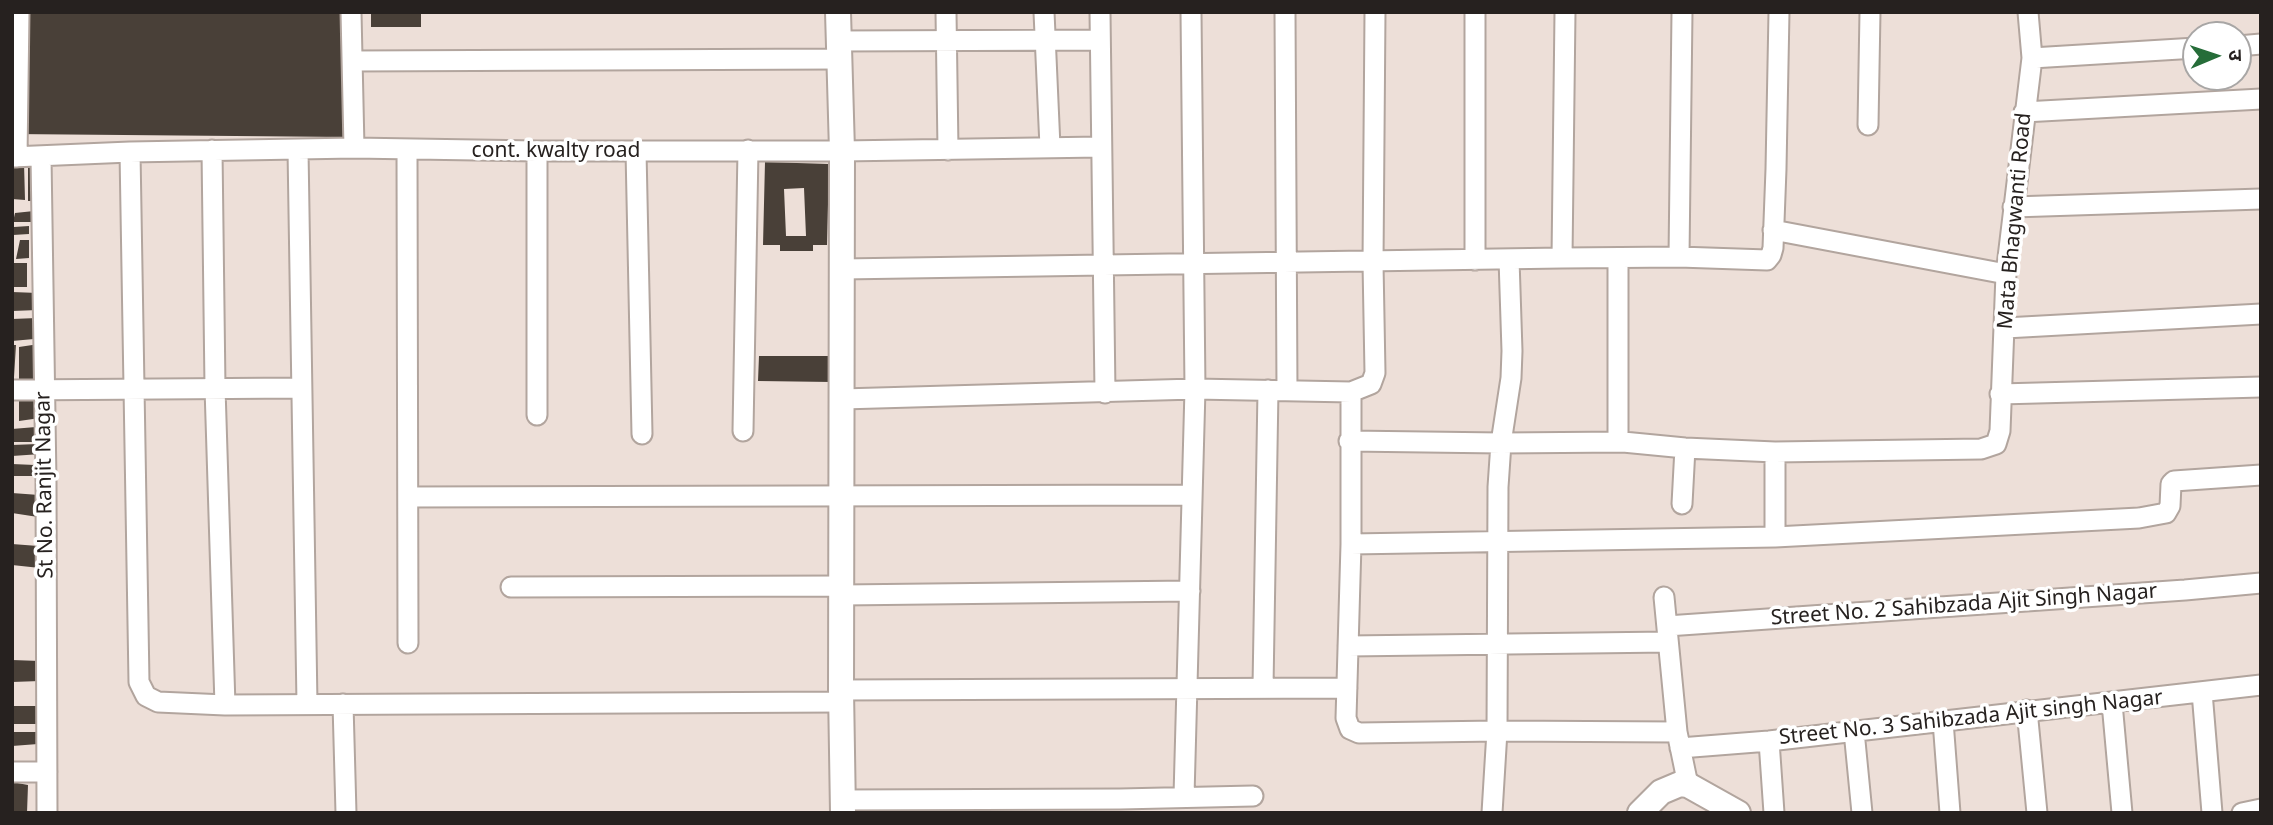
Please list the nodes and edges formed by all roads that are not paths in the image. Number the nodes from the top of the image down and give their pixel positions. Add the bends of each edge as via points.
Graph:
1 (19, 12) edge
2 (351, 12) edge
3 (838, 12) edge
4 (946, 12) edge
5 (1044, 12) edge
6 (1100, 12) edge
7 (1191, 12) edge
8 (1285, 12) edge
9 (1375, 12) edge
10 (1475, 12) edge
11 (1565, 12) edge
12 (1682, 12) edge
13 (1779, 12) edge
14 (1870, 12) edge
15 (2028, 12) edge
16 (1045, 40) junction
17 (1100, 40) junction
18 (947, 42) junction
19 (2182, 49) edge
20 (838, 50) junction
21 (2032, 58) junction
22 (353, 61) junction
23 (2261, 99) edge
24 (2024, 112) junction
25 (1868, 125) dead end
26 (1050, 147) junction
27 (1100, 147) junction
28 (354, 148) junction
29 (212, 150) junction
30 (298, 150) junction
31 (407, 150) junction
32 (748, 150) junction
33 (948, 150) junction
34 (537, 151) junction
35 (636, 151) junction
36 (842, 151) junction
37 (130, 152) junction
38 (15, 157) edge
39 (41, 157) junction
40 (2261, 199) edge
41 (2013, 207) junction
42 (1773, 230) junction
43 (1679, 257) junction
44 (1562, 258) junction
45 (1618, 258) junction
46 (1509, 259) junction
47 (1475, 260) junction
48 (1193, 262) junction
49 (1373, 263) junction
50 (1102, 264) junction
51 (1287, 264) junction
52 (842, 269) junction
53 (2006, 274) junction
54 (2261, 314) edge
55 (2005, 328) junction
56 (2261, 387) edge
57 (133, 388) junction
58 (215, 388) junction
59 (301, 388) junction
60 (44, 389) junction
61 (1195, 389) junction
62 (12, 390) edge
63 (1278, 390) junction
64 (1351, 392) junction
65 (1105, 393) junction
66 (2000, 394) junction
67 (842, 398) junction
68 (537, 415) dead end
69 (743, 431) dead end
70 (642, 434) dead end
71 (1349, 441) junction
72 (1618, 442) junction
73 (1501, 443) junction
74 (1685, 448) junction
75 (1775, 452) junction
76 (2261, 475) edge
77 (842, 495) junction
78 (1192, 495) junction
79 (408, 497) junction
80 (1682, 505) dead end
81 (1775, 537) junction
82 (1498, 542) junction
83 (1351, 544) junction
84 (2261, 583) edge
85 (511, 587) dead end
86 (842, 590) junction
87 (1190, 591) junction
88 (1664, 597) dead end
89 (1668, 634) junction
90 (408, 643) dead end
91 (1496, 645) junction
92 (1348, 646) junction
93 (2261, 685) edge
94 (1263, 687) junction
95 (1186, 688) junction
96 (1347, 688) junction
97 (2202, 692) junction
98 (841, 696) junction
99 (2112, 703) junction
100 (307, 704) junction
101 (343, 704) junction
102 (225, 705) junction
103 (2027, 710) junction
104 (1943, 721) junction
105 (1854, 731) junction
106 (1497, 732) junction
107 (1678, 740) junction
108 (1769, 741) junction
109 (12, 772) edge
110 (47, 772) junction
111 (1688, 785) junction
112 (1184, 796) junction
113 (1253, 796) dead end
114 (843, 806) edge
115 (1121, 806) edge
116 (2261, 809) edge
117 (47, 813) edge
118 (346, 813) edge
119 (1492, 813) edge
120 (1638, 813) edge
121 (1738, 813) edge
122 (1774, 813) edge
123 (1863, 813) edge
124 (1950, 813) edge
125 (2037, 813) edge
126 (2122, 813) edge
127 (2212, 813) edge
128 (2242, 813) edge

1 - 38 street
2 - 22 street
3 - 20 street
4 - 18 street
5 - 16 street
6 - 17 street
7 - 48 street
8 - 51 street
9 - 49 street
10 - 47 street
11 - 44 street
12 - 43 street
13 - 42 street
14 - 25 street
15 - 21 street, Mata Bhagwanti Road
16 - 17 street
16 - 18 street
16 - 26 street
17 - 27 street
18 - 20 street
18 - 33 street
19 - 21 street
20 - 22 street
20 - 36 street
21 - 24 street, Mata Bhagwanti Road
22 - 28 street
23 - 24 street
24 - 41 street, Mata Bhagwanti Road
26 - 27 street, cont. kwalty road
26 - 33 street, cont. kwalty road
27 - 50 street
28 - 30 street, cont. kwalty road
28 - 31 street, cont. kwalty road
29 - 30 street, cont. kwalty road
29 - 37 street, cont. kwalty road
29 - 58 street
30 - 59 street
31 - 34 street, cont. kwalty road
31 - 79 street
32 - 35 street, cont. kwalty road
32 - 36 street, cont. kwalty road
32 - 69 street
33 - 36 street, cont. kwalty road
34 - 35 street, cont. kwalty road
34 - 68 street
35 - 70 street
36 - 52 street
37 - 39 street, cont. kwalty road
37 - 57 street
38 - 39 street, cont. kwalty road
39 - 60 street, St No. Ranjit Nagar
40 - 41 street
41 - 53 street, Mata Bhagwanti Road
42 - 43 street via 1773,248 1767,260
42 - 53 street
43 - 45 street
44 - 45 street
44 - 46 street
45 - 72 street
46 - 47 street
46 - 73 street via 1511,379
47 - 49 street
48 - 50 street
48 - 51 street
48 - 61 street
49 - 51 street
49 - 64 street via 1376,373 1371,384
50 - 52 street
50 - 65 street
51 - 63 street
52 - 67 street
53 - 55 street, Mata Bhagwanti Road
54 - 55 street
55 - 66 street, Mata Bhagwanti Road
56 - 66 street
57 - 58 street
57 - 60 street
57 - 102 street via 139,682 146,696 158,702
58 - 59 street
58 - 102 street
59 - 100 street
60 - 62 street
60 - 110 street, St No. Ranjit Nagar
61 - 63 street
61 - 65 street
61 - 78 street
63 - 64 street
63 - 94 street
64 - 71 street, Street No. 3 Sahibzada Ajit singh Nagar
65 - 67 street
66 - 75 street, Mata Bhagwanti Road via 1996,444 1981,449
67 - 77 street
71 - 73 street
71 - 83 street, Street No. 3 Sahibzada Ajit singh Nagar
72 - 73 street
72 - 74 street
73 - 82 street
74 - 75 street
74 - 80 street
75 - 81 street
76 - 81 street via 2174,481 2169,510 2160,515
77 - 78 street
77 - 79 street
77 - 86 street
78 - 87 street
79 - 90 street
81 - 82 street
82 - 83 street
82 - 91 street
83 - 92 street, Street No. 3 Sahibzada Ajit singh Nagar
84 - 89 street, Street No. 2 Sahibzada Ajit Singh Nagar
85 - 86 street
86 - 87 street
86 - 98 street
87 - 95 street
88 - 89 street
89 - 91 street, Street No. 2 Sahibzada Ajit Singh Nagar
89 - 107 street
91 - 92 street, Street No. 2 Sahibzada Ajit Singh Nagar
91 - 106 street
92 - 96 street, Street No. 3 Sahibzada Ajit singh Nagar
93 - 97 street, Street No. 3 Sahibzada Ajit singh Nagar
94 - 95 street
94 - 96 street
95 - 98 street
95 - 112 street
96 - 106 street, Street No. 3 Sahibzada Ajit singh Nagar via 1346,719 1350,729 1359,733
97 - 99 street, Street No. 3 Sahibzada Ajit singh Nagar
97 - 127 street
98 - 101 street
98 - 114 street
99 - 103 street, Street No. 3 Sahibzada Ajit singh Nagar
99 - 126 street
100 - 101 street
100 - 102 street
101 - 118 street
103 - 104 street, Street No. 3 Sahibzada Ajit singh Nagar
103 - 125 street
104 - 105 street, Street No. 3 Sahibzada Ajit singh Nagar
104 - 124 street
105 - 108 street, Street No. 3 Sahibzada Ajit singh Nagar
105 - 123 street
106 - 107 street, Street No. 3 Sahibzada Ajit singh Nagar
106 - 119 street
107 - 108 street, Street No. 3 Sahibzada Ajit singh Nagar
107 - 111 street
108 - 122 street
109 - 110 street
110 - 117 street, St No. Ranjit Nagar
111 - 120 street via 1670,787
111 - 121 street
112 - 113 street
112 - 115 street
114 - 115 street
116 - 128 street

